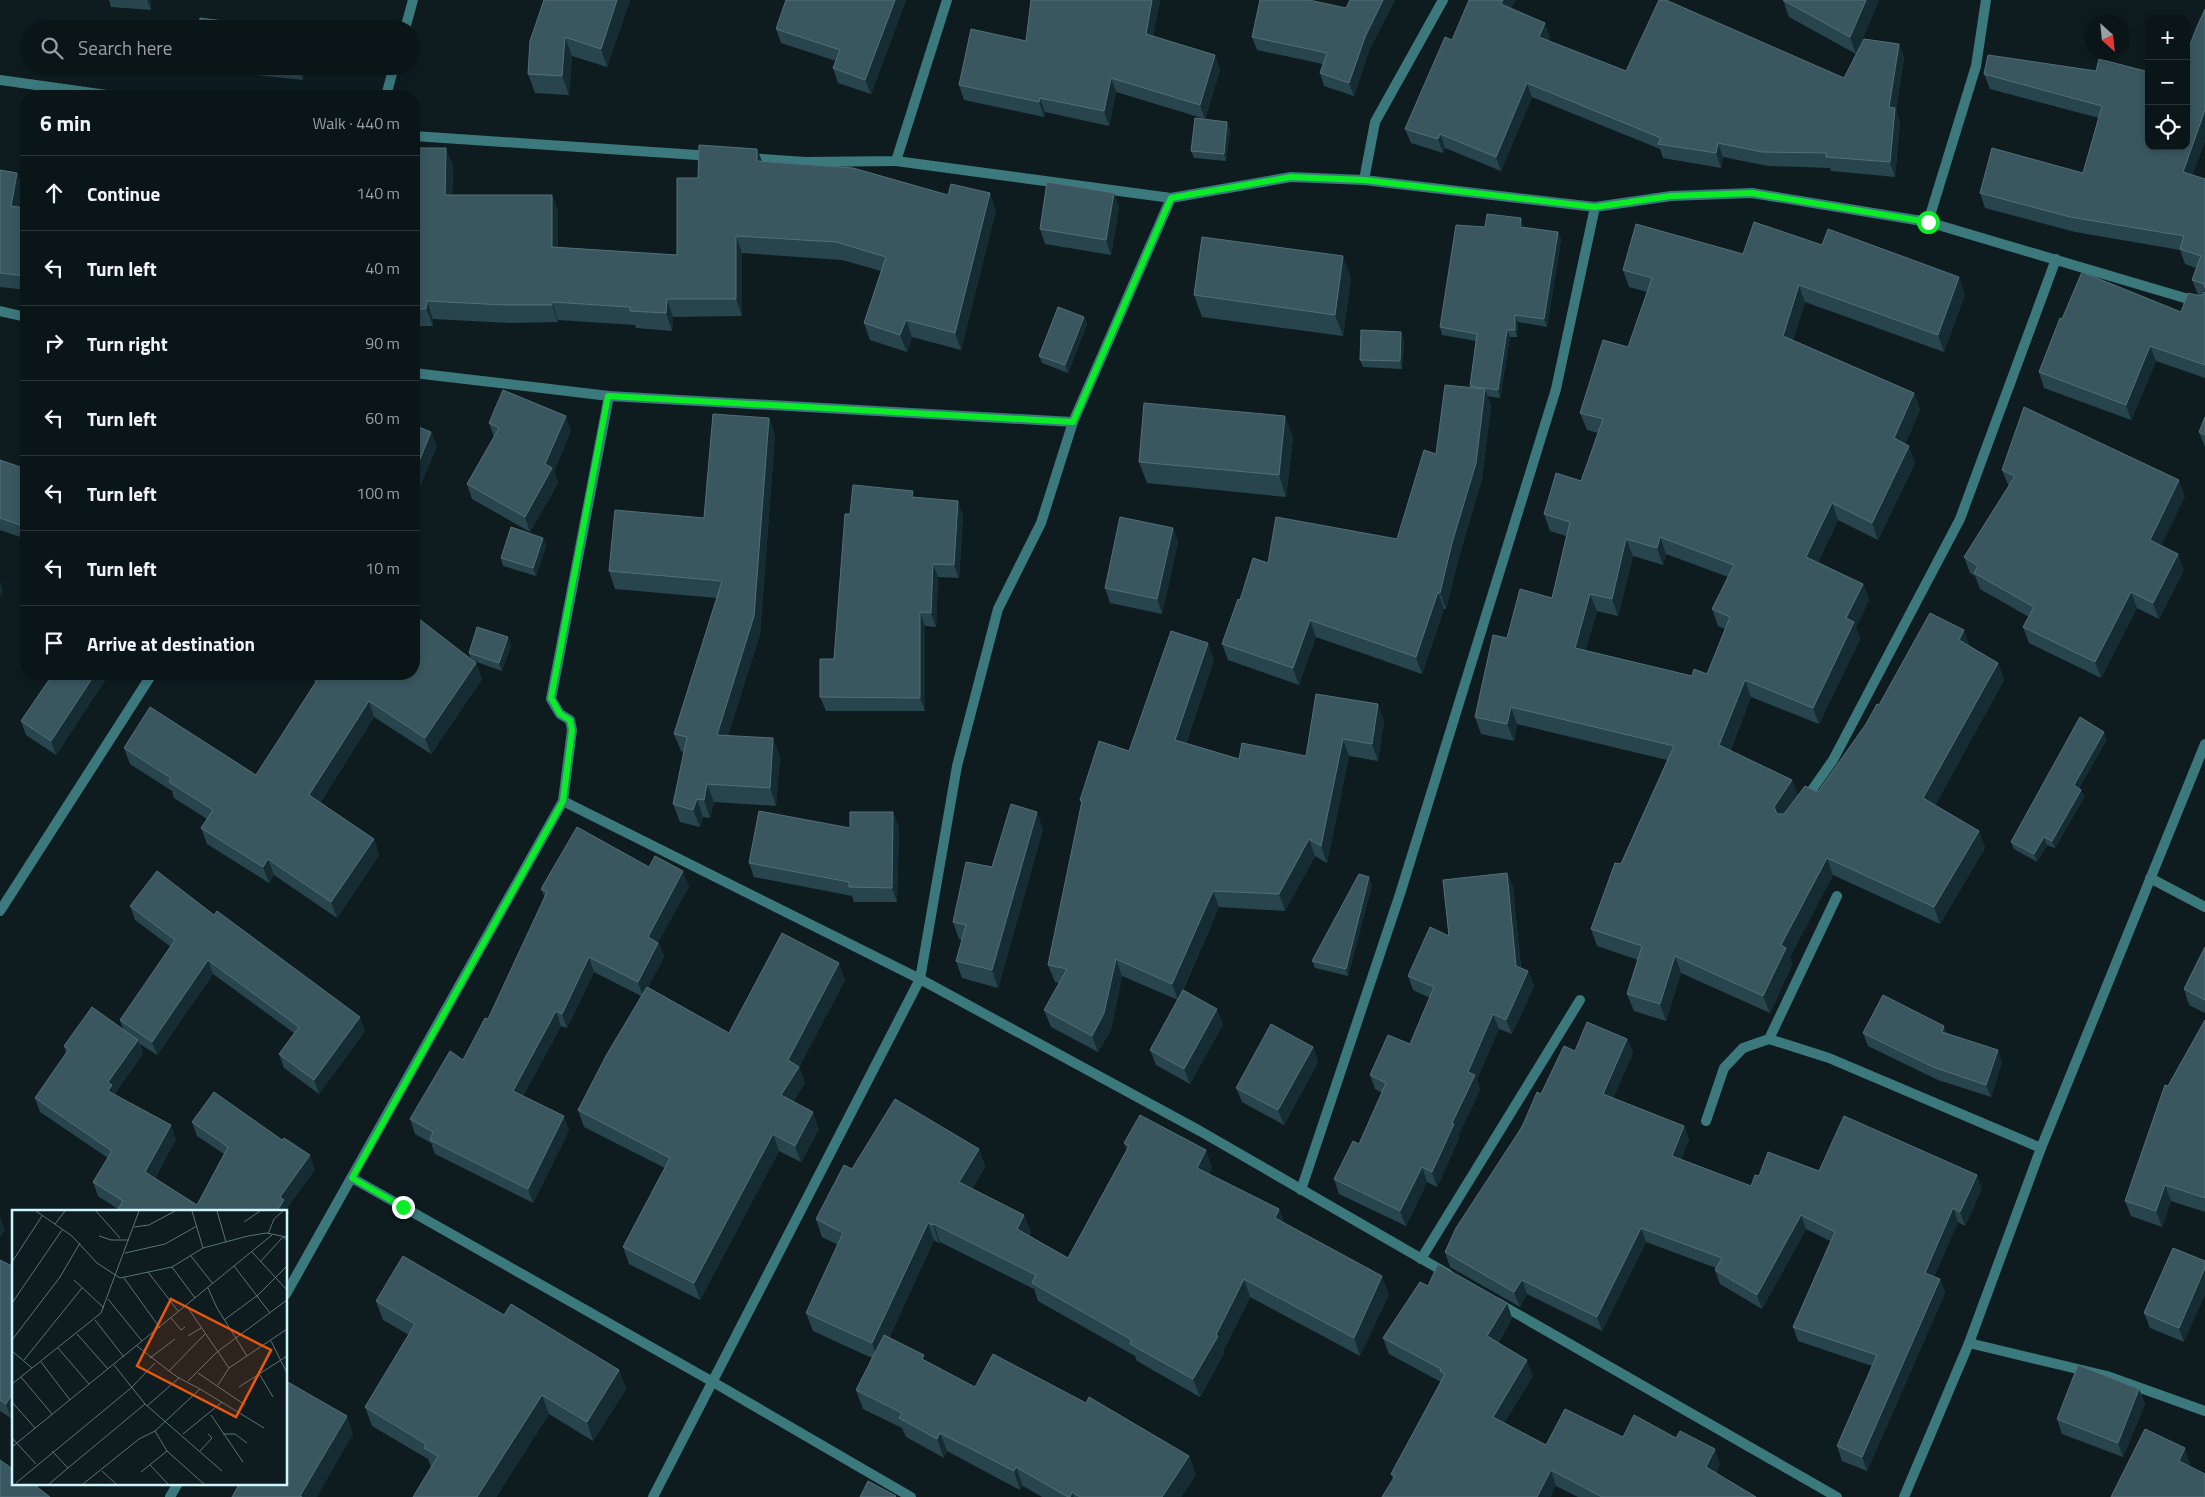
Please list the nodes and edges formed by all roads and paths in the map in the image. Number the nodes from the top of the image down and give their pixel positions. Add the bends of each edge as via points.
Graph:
1 (412, 0) edge
2 (947, 0) edge
3 (1443, 0) edge
4 (1986, 0) edge
5 (406, 20) edge
6 (392, 75) edge
7 (0, 80) edge
8 (71, 90) edge
9 (388, 90) edge
10 (420, 136) edge
11 (896, 161) junction
12 (1364, 180) junction
13 (1171, 198) junction
14 (1595, 207) junction
15 (1928, 222) junction
16 (2056, 259) junction
17 (2205, 304) edge
18 (0, 311) edge
19 (20, 316) edge
20 (420, 374) edge
21 (608, 396) junction
22 (1073, 422) junction
23 (148, 680) edge
24 (2205, 744) edge
25 (563, 801) junction
26 (1799, 809) edge
27 (2150, 878) junction
28 (1837, 896) dead end
29 (2205, 907) edge
30 (0, 911) edge
31 (920, 979) junction
32 (1580, 1000) dead end
33 (1769, 1039) junction
34 (1706, 1121) dead end
35 (2041, 1148) junction
36 (352, 1178) junction
37 (1301, 1190) junction
38 (1421, 1259) junction
39 (1456, 1279) edge
40 (288, 1290) edge
41 (1491, 1299) edge
42 (1969, 1343) junction
43 (713, 1382) junction
44 (2205, 1411) edge
45 (177, 1484) edge
46 (170, 1497) edge
47 (653, 1497) edge
48 (910, 1497) edge
49 (1837, 1497) edge
50 (1904, 1497) edge

1 - 5 street
2 - 11 street
3 - 12 street via 1375,122
4 - 15 street via 1976,66
6 - 9 street
7 - 8 street
10 - 11 street via 806,162
11 - 13 street
12 - 13 street via 1291,177
12 - 14 street
13 - 22 street
14 - 15 street via 1671,196 1752,193
14 - 37 street via 1556,389 1400,894
15 - 16 street
16 - 17 street
16 - 26 street via 1960,519 1833,760
18 - 19 street
20 - 21 street
21 - 22 street
21 - 25 street via 551,698 560,714 570,720 572,730
22 - 31 street via 1040,523 998,609 957,766
23 - 30 street
24 - 27 street
25 - 31 street
25 - 36 street
27 - 29 street
27 - 35 street
28 - 33 street
31 - 37 street via 1200,1131
31 - 43 street
32 - 38 street
33 - 34 street via 1743,1048 1724,1068
33 - 35 street via 1829,1058
35 - 42 street
36 - 40 street
36 - 43 street
37 - 38 street
38 - 39 street
41 - 49 street
42 - 44 street via 2107,1376
42 - 50 street
43 - 47 street
43 - 48 street
45 - 46 street

